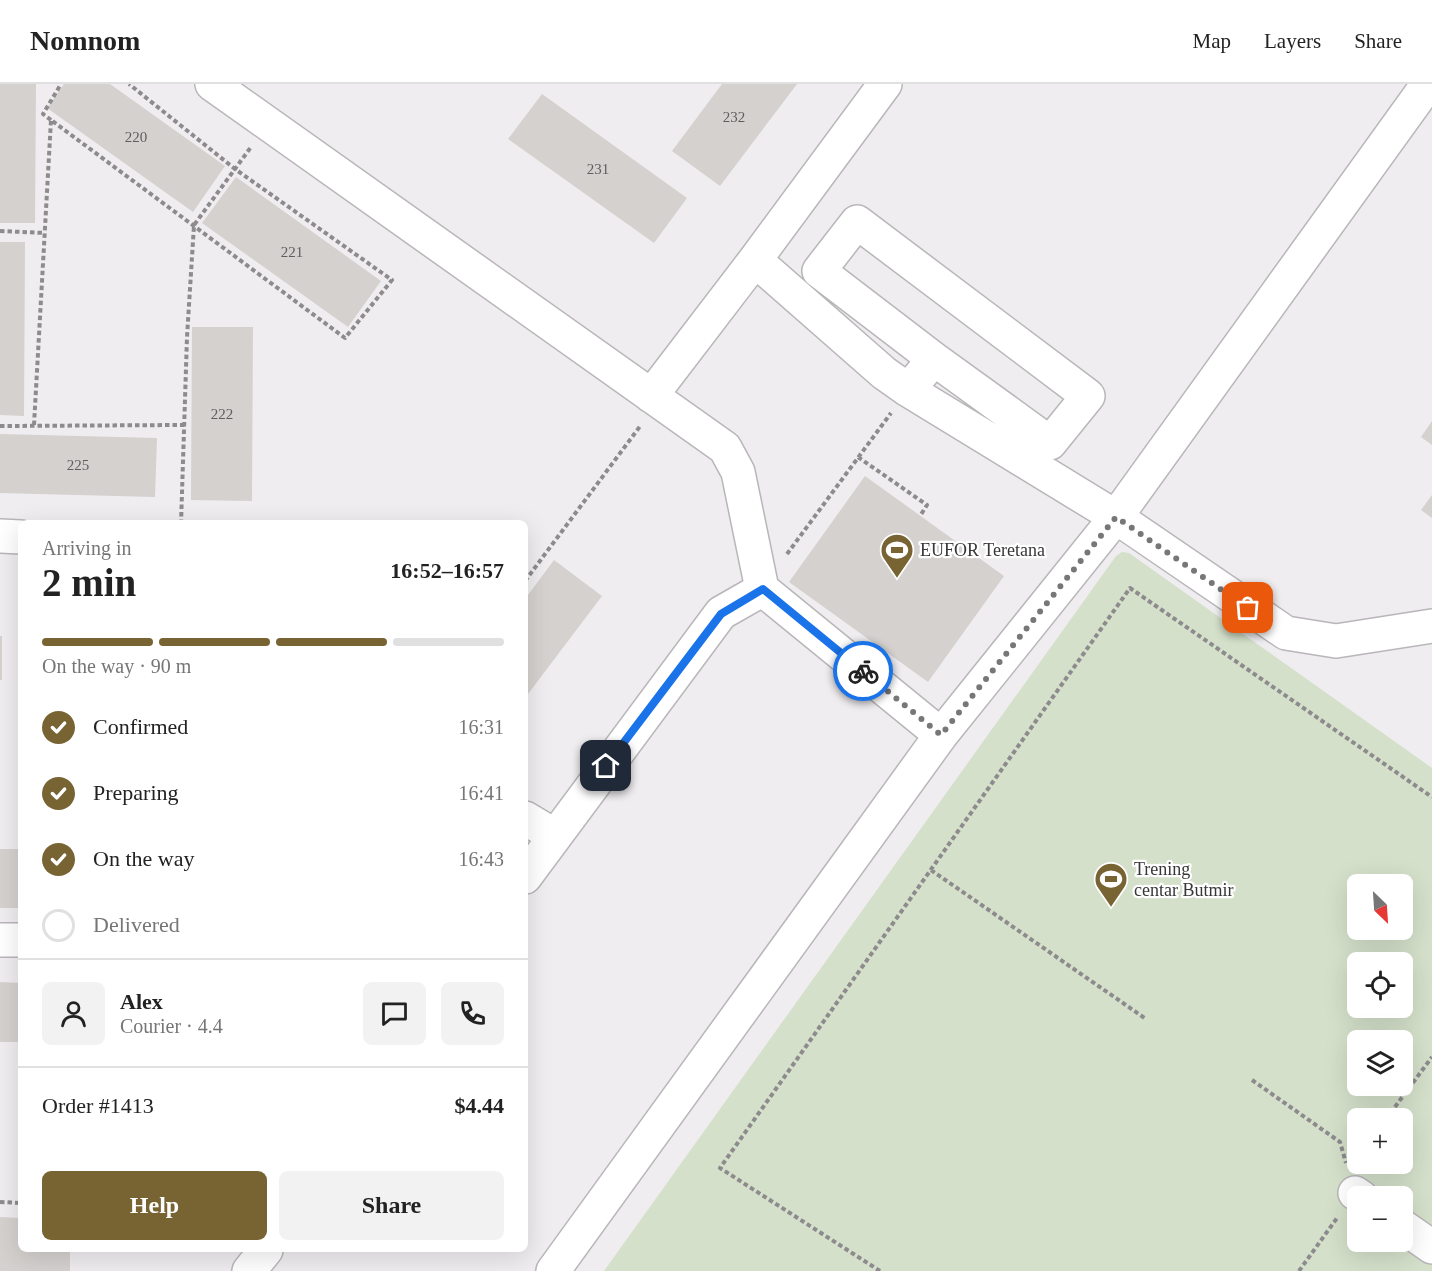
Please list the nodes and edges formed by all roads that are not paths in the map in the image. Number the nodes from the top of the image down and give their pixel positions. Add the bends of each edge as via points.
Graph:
1 (212, 84) edge
2 (885, 84) edge
3 (1428, 84) edge
4 (755, 260) junction
5 (934, 359) junction
6 (908, 390) junction
7 (655, 398) junction
8 (1116, 517) junction
9 (0, 536) edge
10 (18, 537) edge
11 (762, 589) junction
12 (1432, 626) edge
13 (941, 735) junction
14 (528, 820) edge
15 (555, 836) junction
16 (528, 873) edge
17 (0, 940) edge
18 (18, 940) edge
19 (1413, 1234) edge
20 (1432, 1247) edge
21 (264, 1252) edge
22 (249, 1271) edge
23 (553, 1271) edge

1 - 7 lane
2 - 4 lane
3 - 8 lane
4 - 6 lane
4 - 7 lane
5 - 5 lane via 1050,443 1088,396 857,222 819,271
5 - 6 lane
6 - 8 lane
7 - 11 lane via 725,448 738,472
8 - 12 lane via 1286,633 1336,641
8 - 13 lane
9 - 10 lane
11 - 13 lane
11 - 15 lane via 721,614
13 - 23 lane
14 - 15 lane
15 - 16 lane
17 - 18 lane
19 - 20 lane
21 - 22 lane

